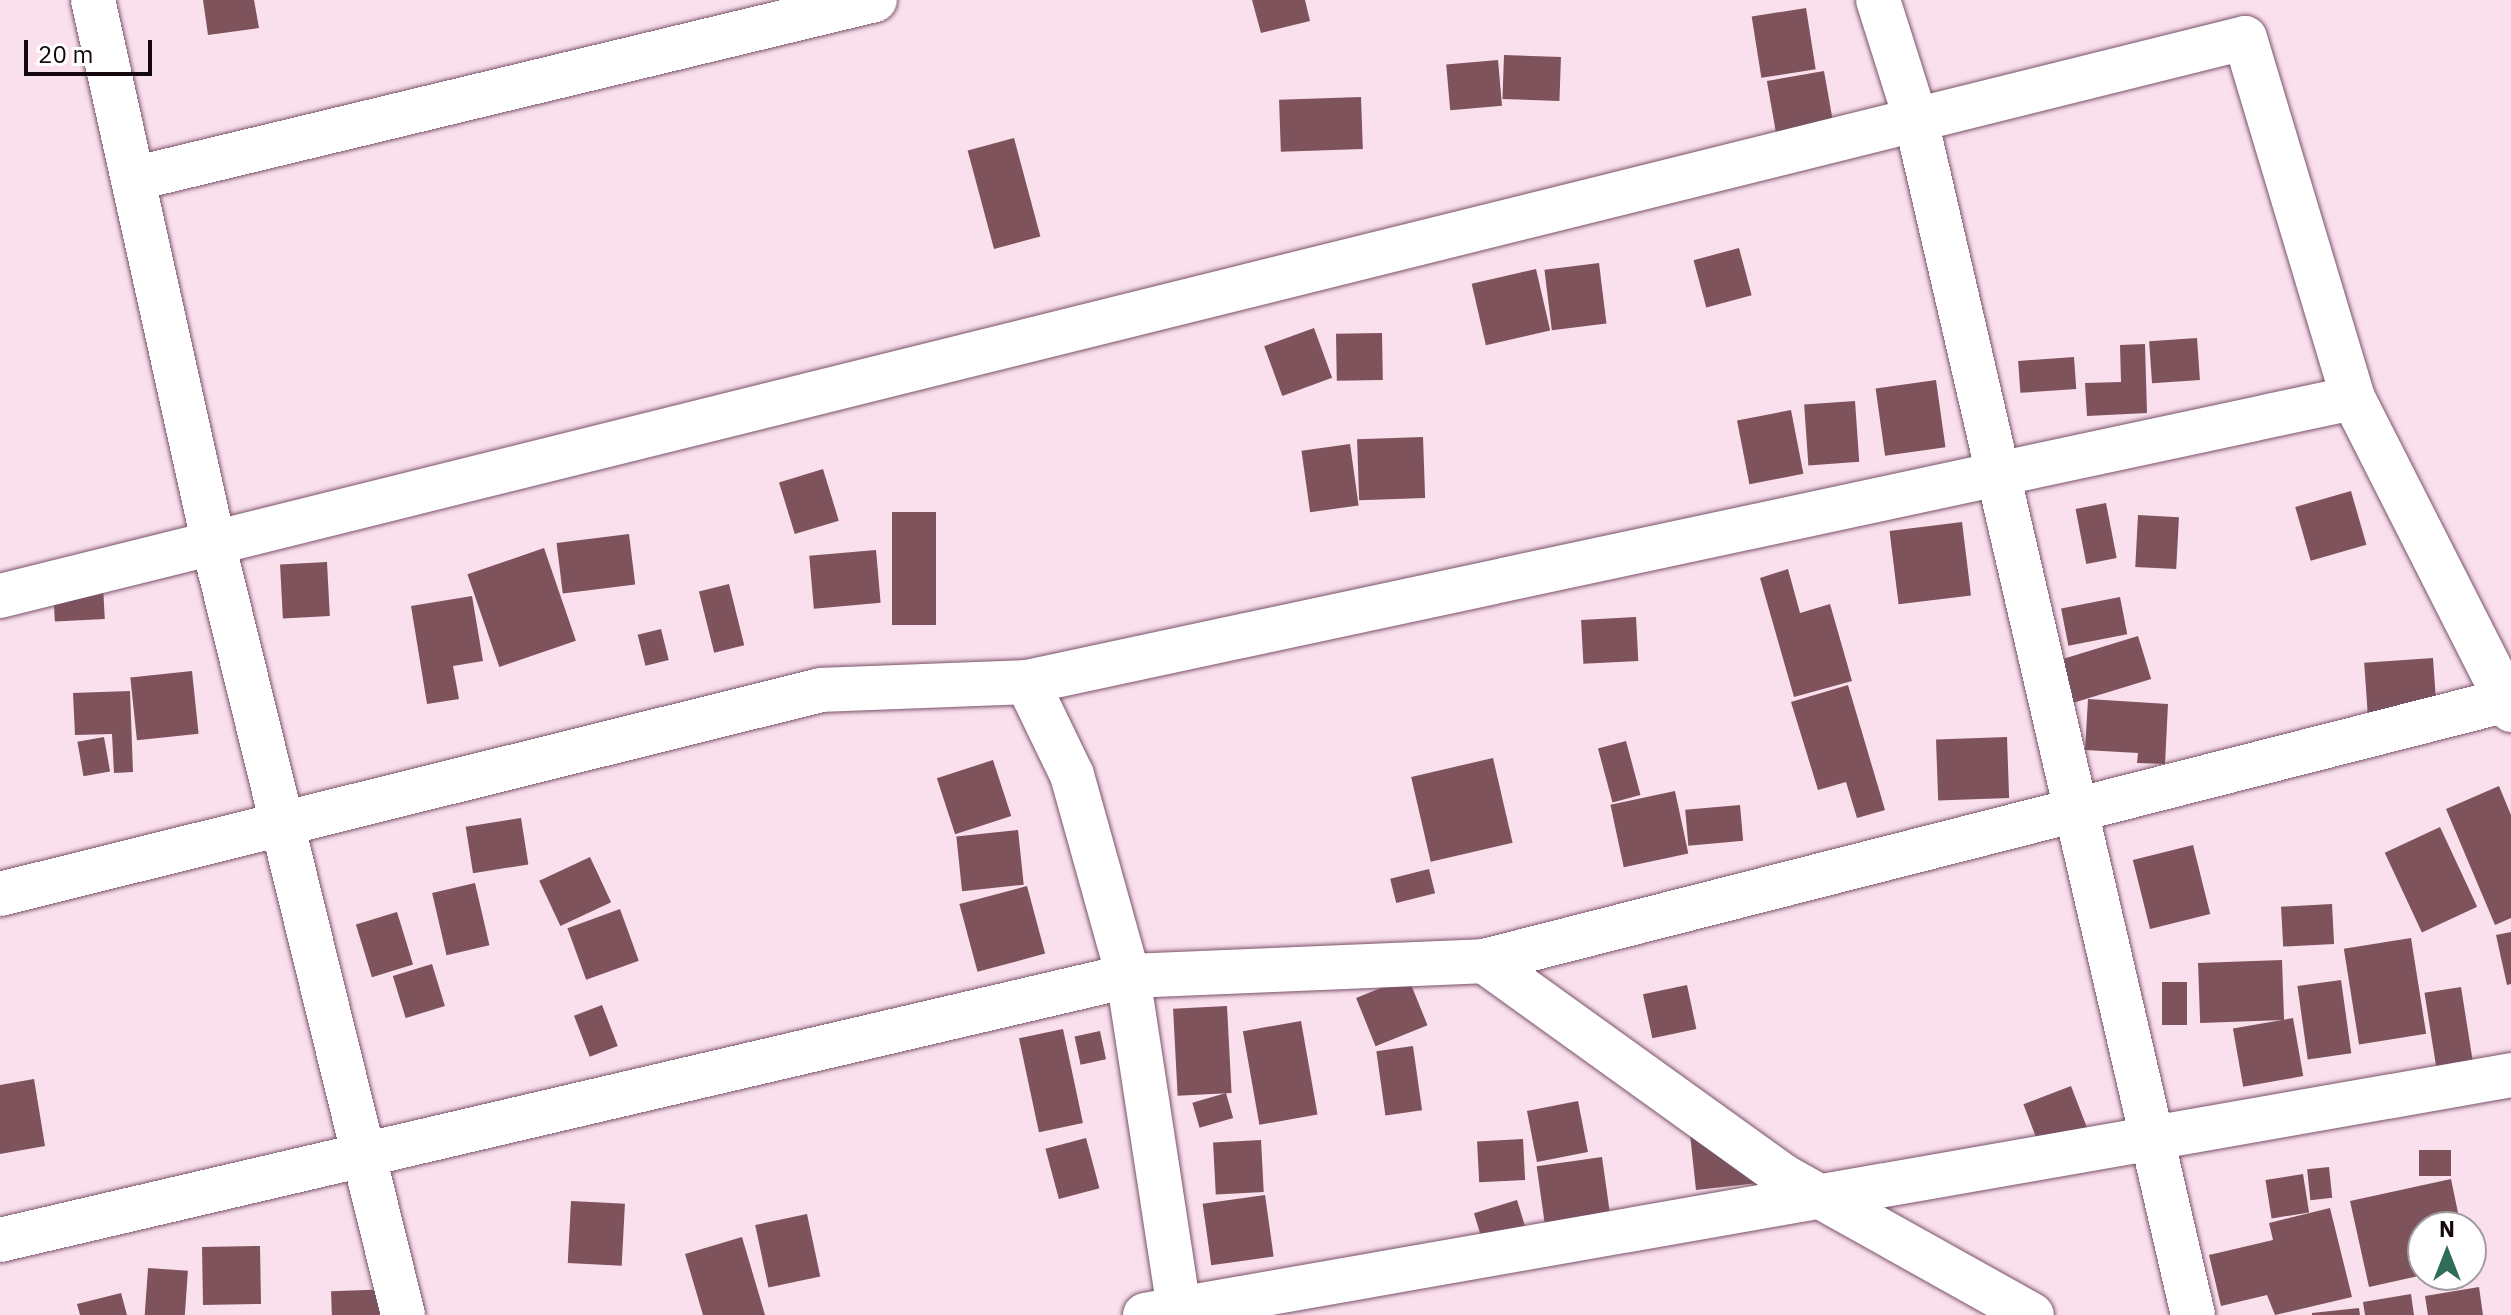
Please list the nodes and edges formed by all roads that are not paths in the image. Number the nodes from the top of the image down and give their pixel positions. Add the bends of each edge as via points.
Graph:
1 (93, 0) edge
2 (875, 0) edge
3 (1878, 0) edge
4 (1916, 120) junction
5 (137, 178) junction
6 (2353, 398) junction
7 (1998, 474) junction
8 (213, 543) junction
9 (223, 585) junction
10 (0, 596) edge
11 (1027, 682) junction
12 (2510, 703) edge
13 (2076, 810) junction
14 (282, 824) junction
15 (0, 894) edge
16 (1484, 961) junction
17 (1128, 976) junction
18 (2511, 1075) edge
19 (2152, 1138) junction
20 (362, 1150) junction
21 (1817, 1195) junction
22 (0, 1240) edge
23 (1167, 1312) edge
24 (403, 1315) edge
25 (2032, 1315) edge
26 (2193, 1315) edge

1 - 5 street
2 - 5 street
3 - 4 street
4 - 6 street via 2245,38
4 - 7 street
4 - 8 street
5 - 9 street
6 - 7 street
6 - 12 street
7 - 11 street
7 - 13 street
8 - 9 street
8 - 10 street
9 - 14 street
11 - 14 street via 821,690
11 - 17 street via 1072,775
12 - 13 street
13 - 16 street
13 - 19 street
14 - 15 street
14 - 20 street
16 - 17 street
16 - 21 street
17 - 20 street
17 - 23 street
18 - 19 street
19 - 21 street
19 - 26 street
20 - 22 street
20 - 24 street
21 - 23 street
21 - 25 street

